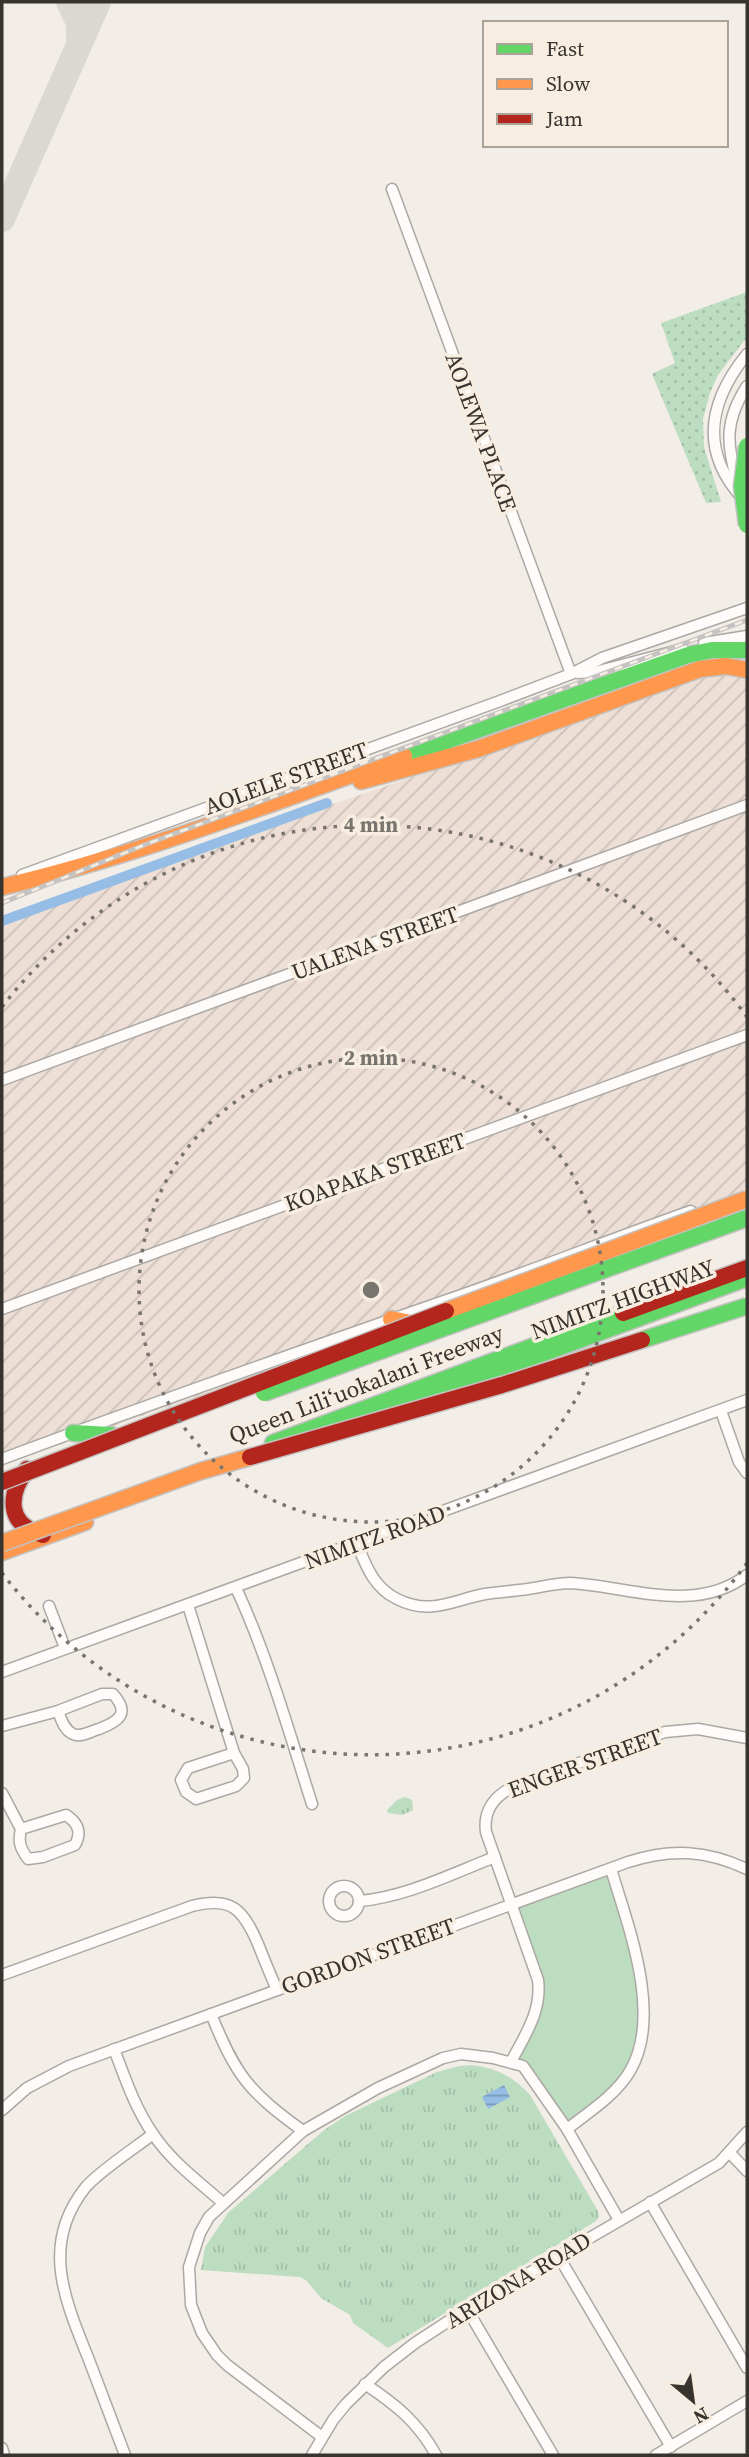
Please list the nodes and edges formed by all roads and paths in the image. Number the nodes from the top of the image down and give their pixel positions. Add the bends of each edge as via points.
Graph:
1 (393, 189) dead end
2 (747, 354) edge
3 (747, 386) edge
4 (747, 446) edge
5 (743, 498) junction
6 (747, 511) edge
7 (747, 524) edge
8 (747, 602) edge
9 (747, 608) edge
10 (735, 612) junction
11 (747, 636) edge
12 (747, 650) edge
13 (747, 670) edge
14 (571, 674) junction
15 (309, 791) junction
16 (747, 806) edge
17 (2, 885) edge
18 (747, 1035) edge
19 (2, 1080) edge
20 (747, 1191) edge
21 (712, 1203) junction
22 (747, 1211) edge
23 (568, 1257) junction
24 (747, 1268) edge
25 (549, 1278) junction
26 (747, 1278) edge
27 (723, 1287) junction
28 (747, 1288) edge
29 (747, 1306) edge
30 (2, 1309) edge
31 (391, 1320) junction
32 (419, 1325) junction
33 (747, 1400) edge
34 (721, 1411) junction
35 (73, 1433) junction
36 (111, 1435) junction
37 (2, 1459) edge
38 (41, 1460) junction
39 (201, 1471) junction
40 (747, 1473) edge
41 (2, 1474) edge
42 (2, 1482) edge
43 (2, 1487) edge
44 (50, 1535) junction
45 (2, 1544) edge
46 (357, 1544) junction
47 (2, 1552) edge
48 (747, 1575) edge
49 (236, 1588) junction
50 (188, 1605) junction
51 (49, 1606) dead end
52 (65, 1648) junction
53 (2, 1672) edge
54 (58, 1711) junction
55 (2, 1726) edge
56 (747, 1738) edge
57 (234, 1753) junction
58 (2, 1793) edge
59 (312, 1804) dead end
60 (21, 1829) junction
61 (495, 1857) junction
62 (747, 1868) edge
63 (611, 1869) junction
64 (359, 1900) dead end
65 (510, 1904) junction
66 (2, 1975) edge
67 (277, 1990) junction
68 (211, 2014) junction
69 (114, 2049) junction
70 (511, 2062) junction
71 (2, 2110) edge
72 (567, 2129) junction
73 (303, 2131) junction
74 (747, 2133) edge
75 (153, 2134) junction
76 (730, 2153) junction
77 (747, 2171) edge
78 (223, 2203) junction
79 (650, 2203) junction
80 (619, 2220) junction
81 (559, 2257) junction
82 (467, 2309) junction
83 (747, 2368) edge
84 (365, 2384) junction
85 (747, 2401) edge
86 (322, 2437) junction
87 (671, 2447) junction
88 (2, 2448) edge
89 (4, 2455) edge
90 (124, 2455) edge
91 (312, 2455) edge
92 (436, 2455) edge
93 (553, 2455) edge
94 (656, 2455) edge

1 - 14 street, AOLEWA PLACE
2 - 5 street via 720,395 713,433 728,482
3 - 5 street via 729,430 731,459
4 - 7 main road, bridge via 742,479
5 - 6 street
8 - 10 street
9 - 10 street, AOLELE STREET
10 - 14 street, AOLELE STREET via 602,658
11 - 14 street, AOLELE STREET
12 - 15 main road via 688,655
13 - 15 main road via 726,666 700,669 449,758
14 - 17 street, AOLELE STREET
15 - 17 main road via 124,855
16 - 19 street, UALENA STREET
18 - 30 street, KOAPAKA STREET
20 - 21 street
21 - 22 main road
21 - 23 street
22 - 25 main road, NIMITZ HIGHWAY
22 - 42 main road, bridge via 355,1345
22 - 43 main road, Queen Liliʻuokalani Freeway, bridge
23 - 25 main road
23 - 31 street
24 - 39 main road, Queen Liliʻuokalani Freeway, bridge
25 - 32 main road, NIMITZ HIGHWAY
26 - 27 main road, NIMITZ HIGHWAY
27 - 28 main road
27 - 44 main road, NIMITZ HIGHWAY
29 - 39 main road, bridge via 502,1385
31 - 32 main road
31 - 35 street
32 - 36 main road, NIMITZ HIGHWAY
33 - 34 street, NIMITZ ROAD
34 - 40 street
34 - 46 street, NIMITZ ROAD
35 - 36 main road
35 - 37 street
36 - 38 main road, NIMITZ HIGHWAY
38 - 41 main road, NIMITZ HIGHWAY
38 - 44 main road via 18,1479 12,1501 22,1523 39,1535
39 - 45 main road, Queen Liliʻuokalani Freeway, bridge
44 - 47 main road, NIMITZ HIGHWAY
46 - 48 street via 370,1576 386,1592 406,1602 438,1607 484,1594 569,1583 659,1597 705,1593 735,1585
46 - 49 street, NIMITZ ROAD
49 - 50 street, NIMITZ ROAD
49 - 59 street
50 - 52 street, NIMITZ ROAD
50 - 57 street
51 - 52 street
52 - 53 street, NIMITZ ROAD
54 - 54 street via 113,1694 121,1703 122,1714 115,1723 80,1735 64,1726
54 - 55 street
56 - 61 street, ENGER STREET via 698,1729 665,1732 508,1789 493,1802 485,1819
57 - 57 street via 243,1769 236,1786 195,1799 188,1795 181,1780 188,1768
58 - 60 street
60 - 60 street via 66,1815 78,1825 79,1836 75,1845 28,1859 18,1840
61 - 64 street via 414,1888
61 - 65 street, ENGER STREET
62 - 63 street, GORDON STREET via 712,1855 675,1853 644,1857
63 - 65 street, GORDON STREET
63 - 72 street via 630,1933 645,2023 630,2071 614,2092
65 - 67 street, GORDON STREET
65 - 70 street, ENGER STREET via 540,2001
66 - 67 street via 192,1906 222,1902 248,1920
67 - 68 street, GORDON STREET
68 - 69 street, GORDON STREET
68 - 73 street via 246,2084
69 - 71 street, GORDON STREET via 41,2080
69 - 75 street
70 - 72 street via 523,2066
70 - 73 street via 461,2054 443,2058
72 - 80 street
73 - 78 street
74 - 76 street, ARIZONA ROAD
75 - 78 street via 179,2165
75 - 90 street via 87,2185 69,2211 59,2264 64,2297
76 - 77 street
76 - 79 street, ARIZONA ROAD
78 - 86 street via 200,2233 189,2267 196,2319 209,2346 227,2365
79 - 80 street, ARIZONA ROAD
79 - 83 street
80 - 81 street, ARIZONA ROAD
81 - 82 street, ARIZONA ROAD
81 - 87 street
82 - 84 street, ARIZONA ROAD via 407,2348
82 - 93 street
84 - 86 street, ARIZONA ROAD
84 - 92 street via 400,2407
85 - 87 street
86 - 91 street, ARIZONA ROAD
87 - 94 street
88 - 89 street

